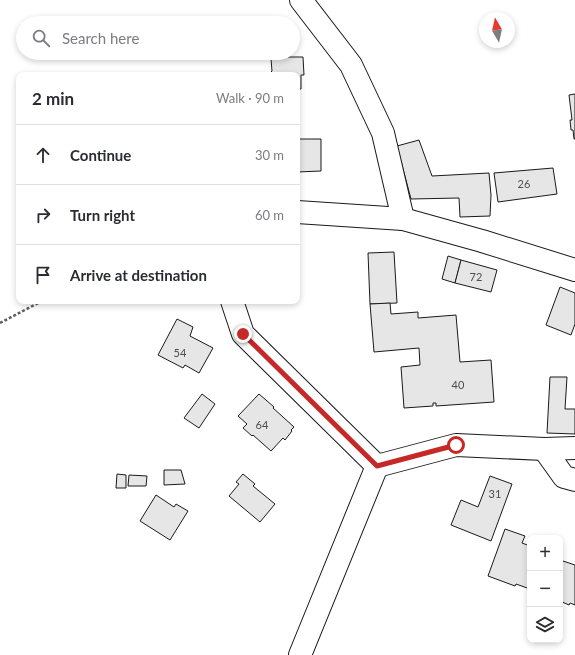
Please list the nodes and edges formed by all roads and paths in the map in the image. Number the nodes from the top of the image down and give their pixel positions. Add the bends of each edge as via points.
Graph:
1 (301, 0) edge
2 (300, 212) edge
3 (403, 219) junction
4 (575, 270) edge
5 (36, 304) edge
6 (233, 304) edge
7 (0, 323) edge
8 (575, 448) edge
9 (544, 449) junction
10 (377, 466) junction
11 (575, 480) edge
12 (300, 655) edge

1 - 3 street via 351,65 383,133
2 - 3 street
3 - 4 street
5 - 7 path
6 - 10 street via 243,334
8 - 9 street
9 - 10 street via 456,445
9 - 11 street via 564,477
10 - 12 street

